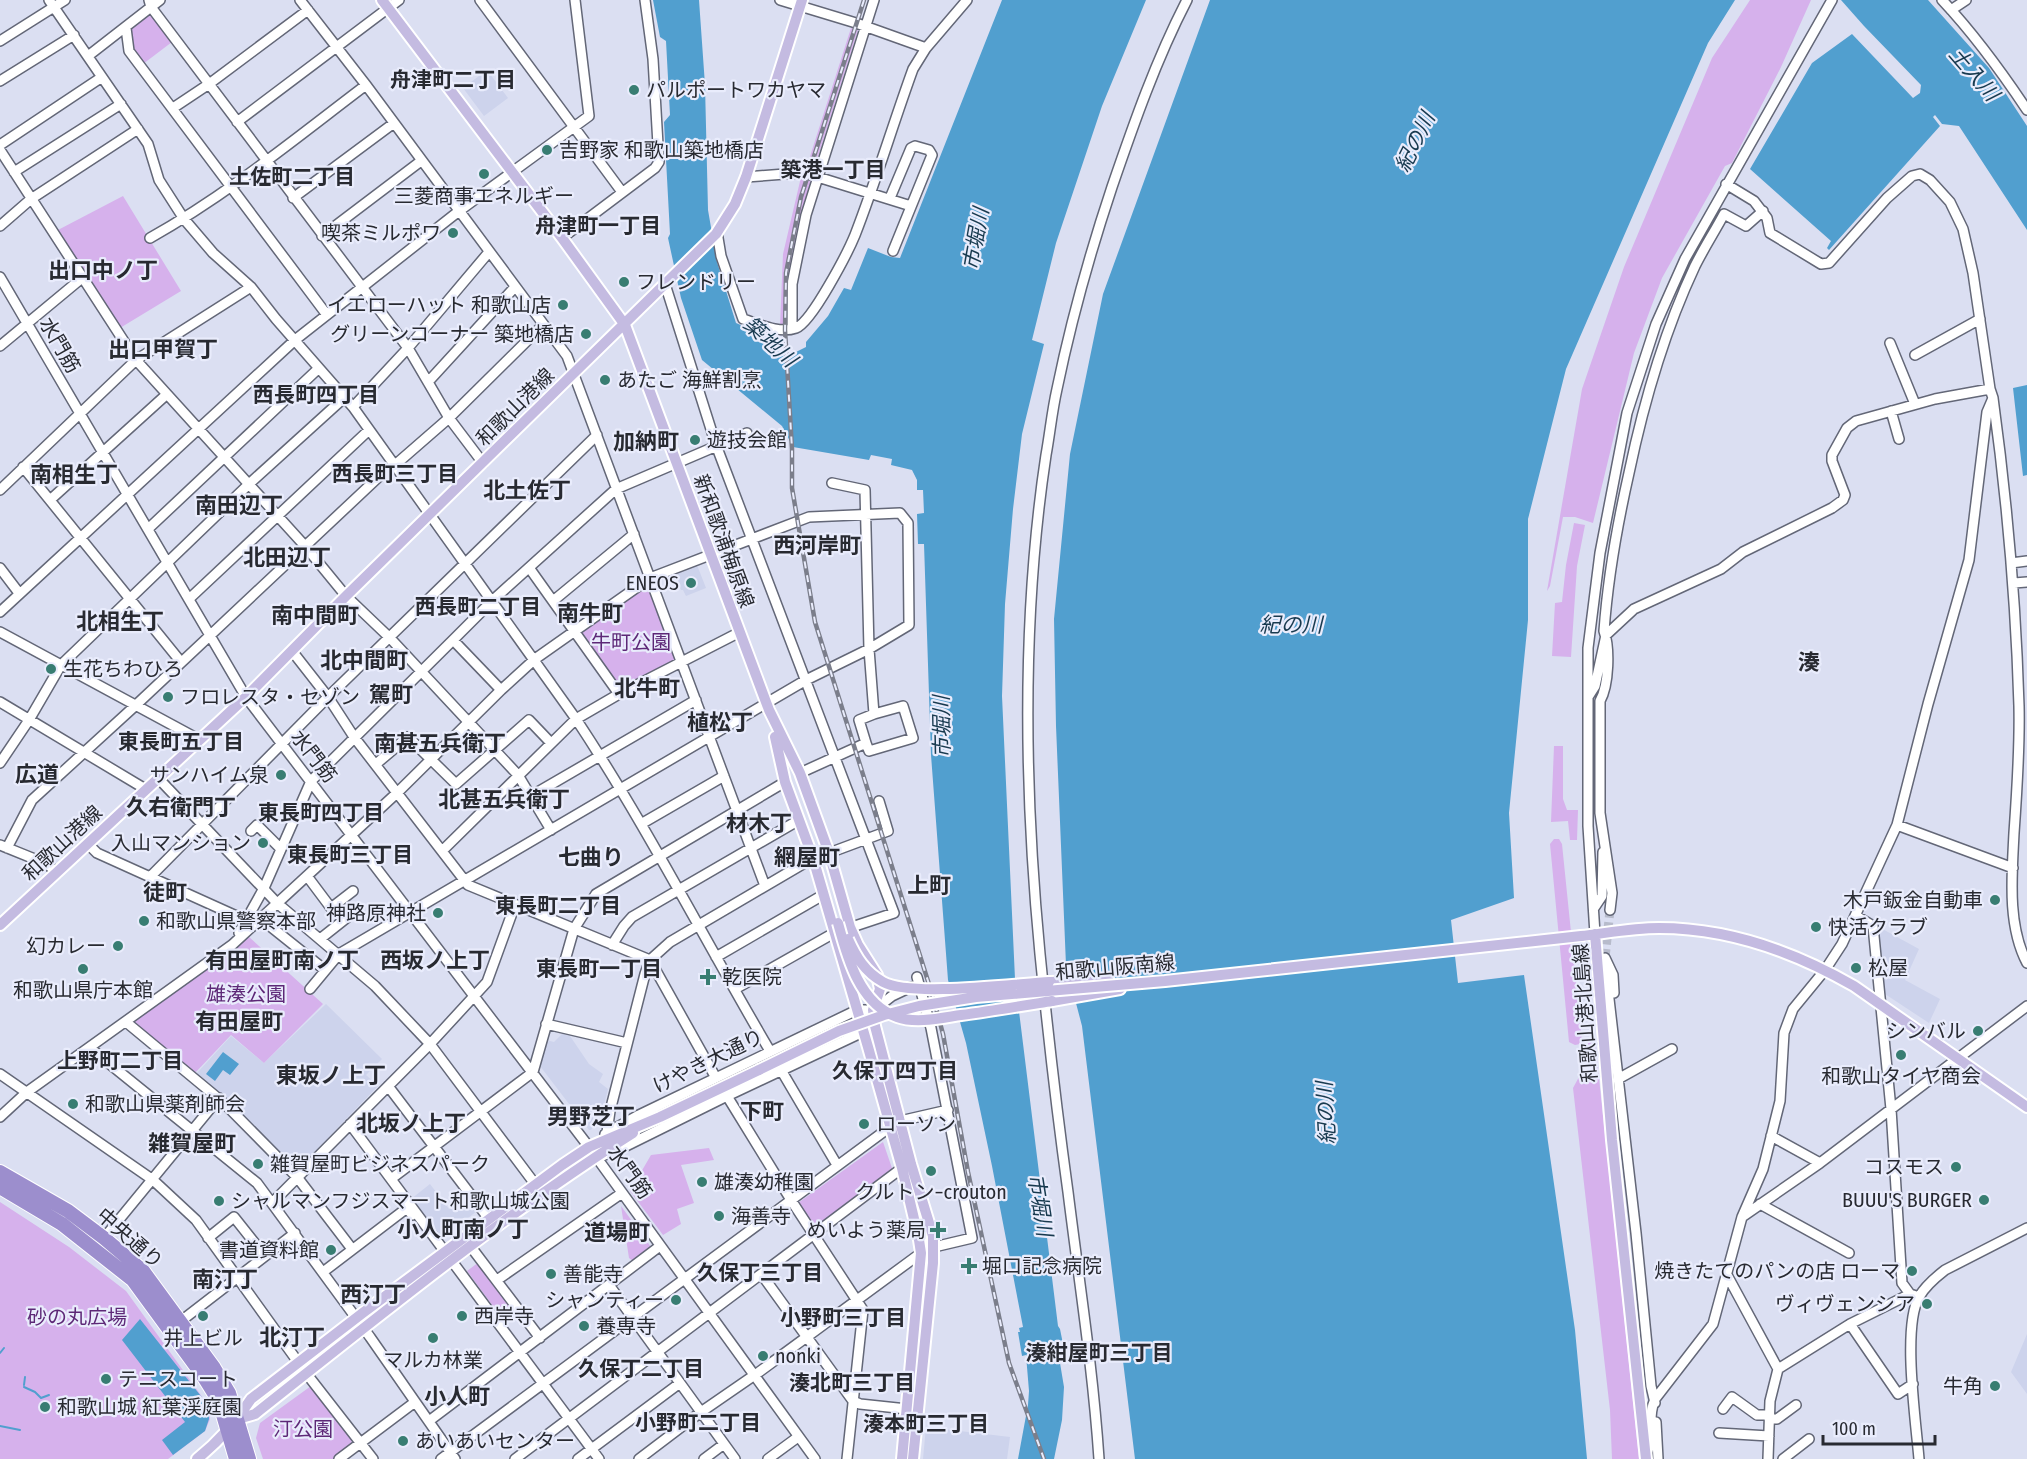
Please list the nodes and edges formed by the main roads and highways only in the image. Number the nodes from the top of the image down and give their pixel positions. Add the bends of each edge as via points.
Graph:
1 (385, 4) edge
2 (801, 4) edge
3 (625, 325) junction
4 (780, 743) junction
5 (0, 926) edge
6 (841, 926) junction
7 (1595, 934) junction
8 (1165, 981) junction
9 (2027, 1107) edge
10 (660, 1117) junction
11 (895, 1124) junction
12 (0, 1172) edge
13 (0, 1187) edge
14 (238, 1419) junction
15 (227, 1428) junction
16 (1646, 1458) edge
17 (197, 1459) edge
18 (236, 1459) edge
19 (249, 1459) edge
20 (902, 1459) edge
21 (913, 1459) edge

1 - 3 main road, 新和歌浦梅原線
2 - 3 main road, 和歌山港線 via 735,204 717,233
3 - 4 main road, 新和歌浦梅原線
3 - 5 main road, 和歌山港線 via 246,697
4 - 6 main road
4 - 6 main road, 新和歌浦梅原線 via 785,782 823,895
4 - 6 main road, 新和歌浦梅原線 via 800,773 829,853
6 - 8 main road, bridge via 861,965 884,982 904,988
6 - 8 main road, bridge via 849,962 861,986 897,1017 940,1018
6 - 11 main road, 新和歌浦梅原線 via 856,1010
6 - 11 main road, 新和歌浦梅原線 via 877,975 880,989 873,1010 874,1026
7 - 8 main road, 和歌山阪南線, bridge
7 - 9 main road, 和歌山港北島線 via 1657,928 1699,930 1772,947 1825,970 1881,1005
7 - 16 main road, 和歌山港北島線 via 1601,962 1612,1140
8 - 10 main road, 和歌山阪南線, bridge via 976,997 884,1015 839,1031
10 - 14 main road, 和歌山阪南線 via 471,1247 255,1414
10 - 14 main road, 和歌山阪南線 via 589,1147 535,1184 298,1362 250,1400
11 - 20 main road, 新和歌浦梅原線 via 921,1253
11 - 21 main road, 新和歌浦梅原線 via 934,1247
12 - 14 highway, 中央通り via 68,1211 143,1271 229,1393
13 - 15 highway, 中央通り via 62,1224 133,1280 204,1377 219,1401
14 - 15 main road
14 - 19 highway, 中央通り
15 - 17 main road
15 - 18 highway, 中央通り

